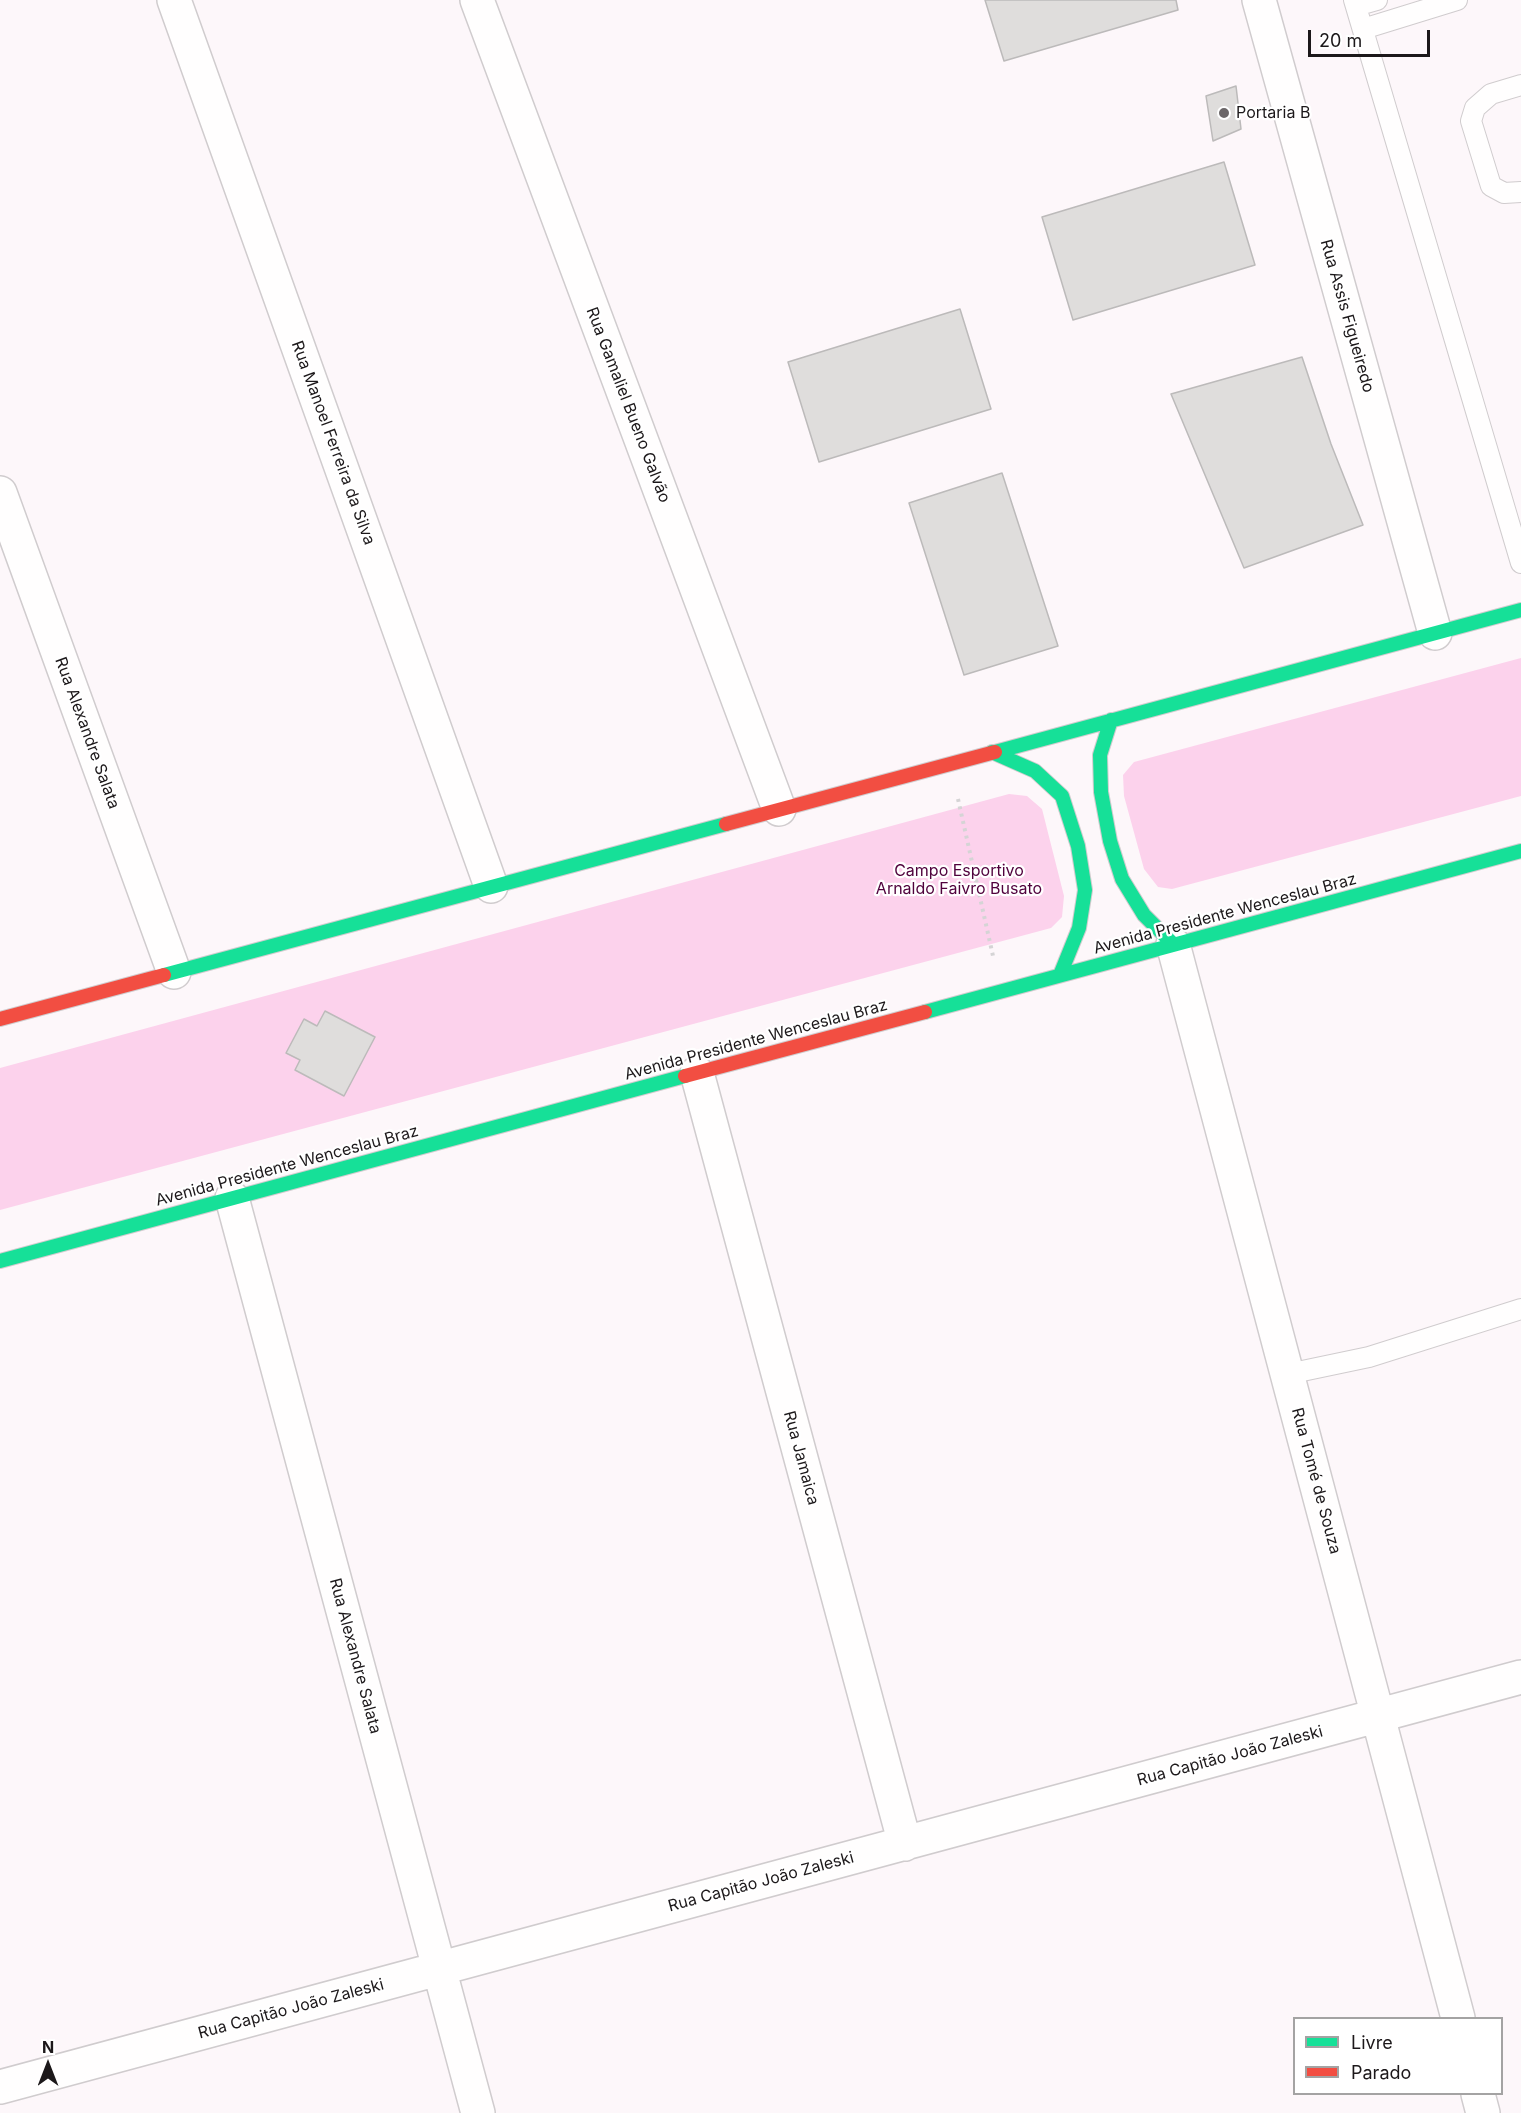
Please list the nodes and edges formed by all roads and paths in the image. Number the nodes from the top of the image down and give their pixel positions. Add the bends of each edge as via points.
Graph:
1 (174, 0) edge
2 (477, 0) edge
3 (1259, 0) edge
4 (1377, 0) edge
5 (1457, 0) edge
6 (1355, 3) edge
7 (1364, 29) junction
8 (1521, 85) edge
9 (1521, 192) edge
10 (0, 493) edge
11 (1521, 563) edge
12 (1521, 610) edge
13 (1435, 633) junction
14 (1111, 720) junction
15 (992, 752) junction
16 (951, 763) junction
17 (779, 809) junction
18 (1521, 851) edge
19 (491, 886) junction
20 (1173, 944) junction
21 (174, 972) junction
22 (1060, 975) junction
23 (1001, 992) junction
24 (0, 1019) edge
25 (697, 1073) junction
26 (232, 1198) junction
27 (0, 1261) edge
28 (1521, 1309) edge
29 (1288, 1374) junction
30 (1521, 1677) edge
31 (1378, 1716) junction
32 (905, 1844) junction
33 (439, 1969) junction
34 (1457, 2017) edge
35 (0, 2087) edge
36 (1478, 2095) edge
37 (478, 2113) edge
38 (1483, 2113) edge

1 - 19 street, Rua Manoel Ferreira da Silva
2 - 17 street, Rua Gamaliel Bueno Galvão
3 - 13 street, Rua Assis Figueiredo
4 - 6 lane
5 - 7 lane
6 - 7 lane
7 - 11 lane
8 - 9 lane via 1491,94 1475,108 1471,121 1491,186 1504,193
10 - 21 street, Rua Alexandre Salata
12 - 13 main road
13 - 14 main road
14 - 15 main road
14 - 20 main road via 1100,755 1101,792 1110,841 1122,879 1144,915
15 - 16 main road
15 - 22 main road via 1035,771 1062,796 1078,846 1085,890 1079,928
16 - 17 main road
16 - 23 path
17 - 19 main road
18 - 20 main road, Avenida Presidente Wenceslau Braz
19 - 21 main road
20 - 22 main road, Avenida Presidente Wenceslau Braz
20 - 29 street, Rua Tomé de Souza
21 - 24 main road
22 - 23 main road, Avenida Presidente Wenceslau Braz
23 - 25 main road, Avenida Presidente Wenceslau Braz
25 - 26 main road, Avenida Presidente Wenceslau Braz
25 - 32 street, Rua Jamaica
26 - 27 main road, Avenida Presidente Wenceslau Braz
26 - 33 street, Rua Alexandre Salata
28 - 29 lane via 1369,1357
29 - 31 street, Rua Tomé de Souza
30 - 31 street, Rua Capitão João Zaleski
31 - 32 street, Rua Capitão João Zaleski
31 - 34 street, Rua Tomé de Souza
32 - 33 street, Rua Capitão João Zaleski
33 - 35 street, Rua Capitão João Zaleski
33 - 37 street, Rua Alexandre Salata
36 - 38 street

